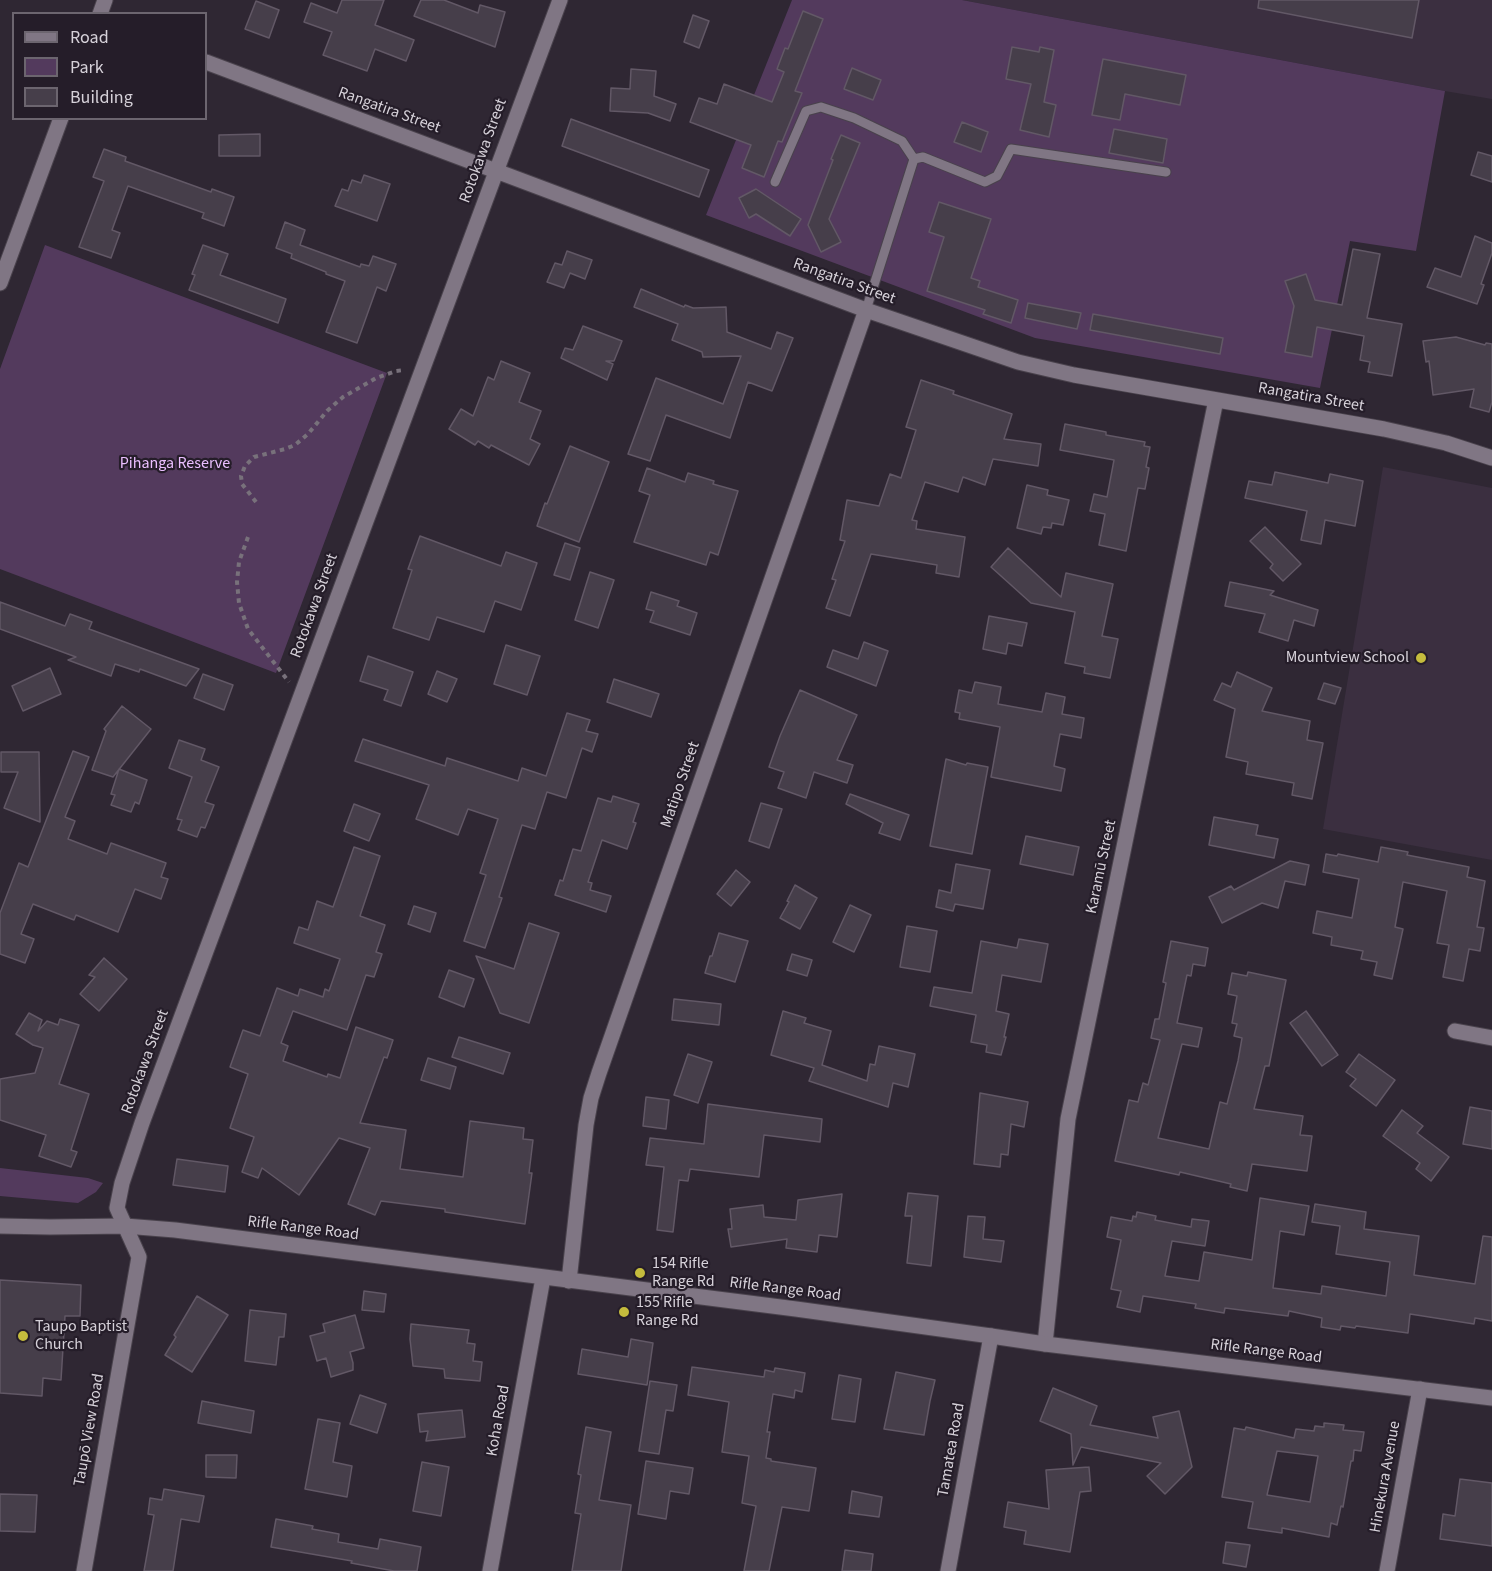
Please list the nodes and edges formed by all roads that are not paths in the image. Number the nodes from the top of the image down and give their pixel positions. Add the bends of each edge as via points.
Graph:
1 (560, 0) edge
2 (207, 62) edge
3 (60, 120) edge
4 (914, 159) junction
5 (496, 171) junction
6 (1166, 172) dead end
7 (775, 182) dead end
8 (0, 283) edge
9 (866, 310) junction
10 (1216, 400) junction
11 (1492, 458) edge
12 (1455, 1031) dead end
13 (1492, 1038) edge
14 (0, 1226) edge
15 (125, 1226) junction
16 (543, 1278) junction
17 (569, 1281) junction
18 (991, 1336) junction
19 (1045, 1344) junction
20 (1420, 1389) junction
21 (1492, 1398) edge
22 (84, 1571) edge
23 (490, 1571) edge
24 (948, 1571) edge
25 (1387, 1571) edge

1 - 5 street, Rotokawa Street
2 - 5 street, Rangatira Street
3 - 8 street
4 - 6 lane via 923,157 985,182 997,176 1011,149
4 - 7 lane via 902,141 821,107 806,111
4 - 9 lane
5 - 9 street, Rangatira Street
5 - 15 street, Rotokawa Street via 129,1160 117,1208
9 - 10 street, Rangatira Street via 1018,362
9 - 17 street, Matipo Street via 591,1098
10 - 11 street, Rangatira Street via 1384,429
10 - 19 street, Karamū Street via 1068,1119
12 - 13 street
14 - 15 street, Rifle Range Road
15 - 16 street, Rifle Range Road
15 - 22 street, Taupō View Road via 139,1257
16 - 17 street, Rifle Range Road
16 - 23 street, Koha Road
17 - 18 street, Rifle Range Road
18 - 19 street, Rifle Range Road
18 - 24 street, Tamatea Road
19 - 20 street, Rifle Range Road
20 - 21 street, Rifle Range Road
20 - 25 street, Hinekura Avenue

